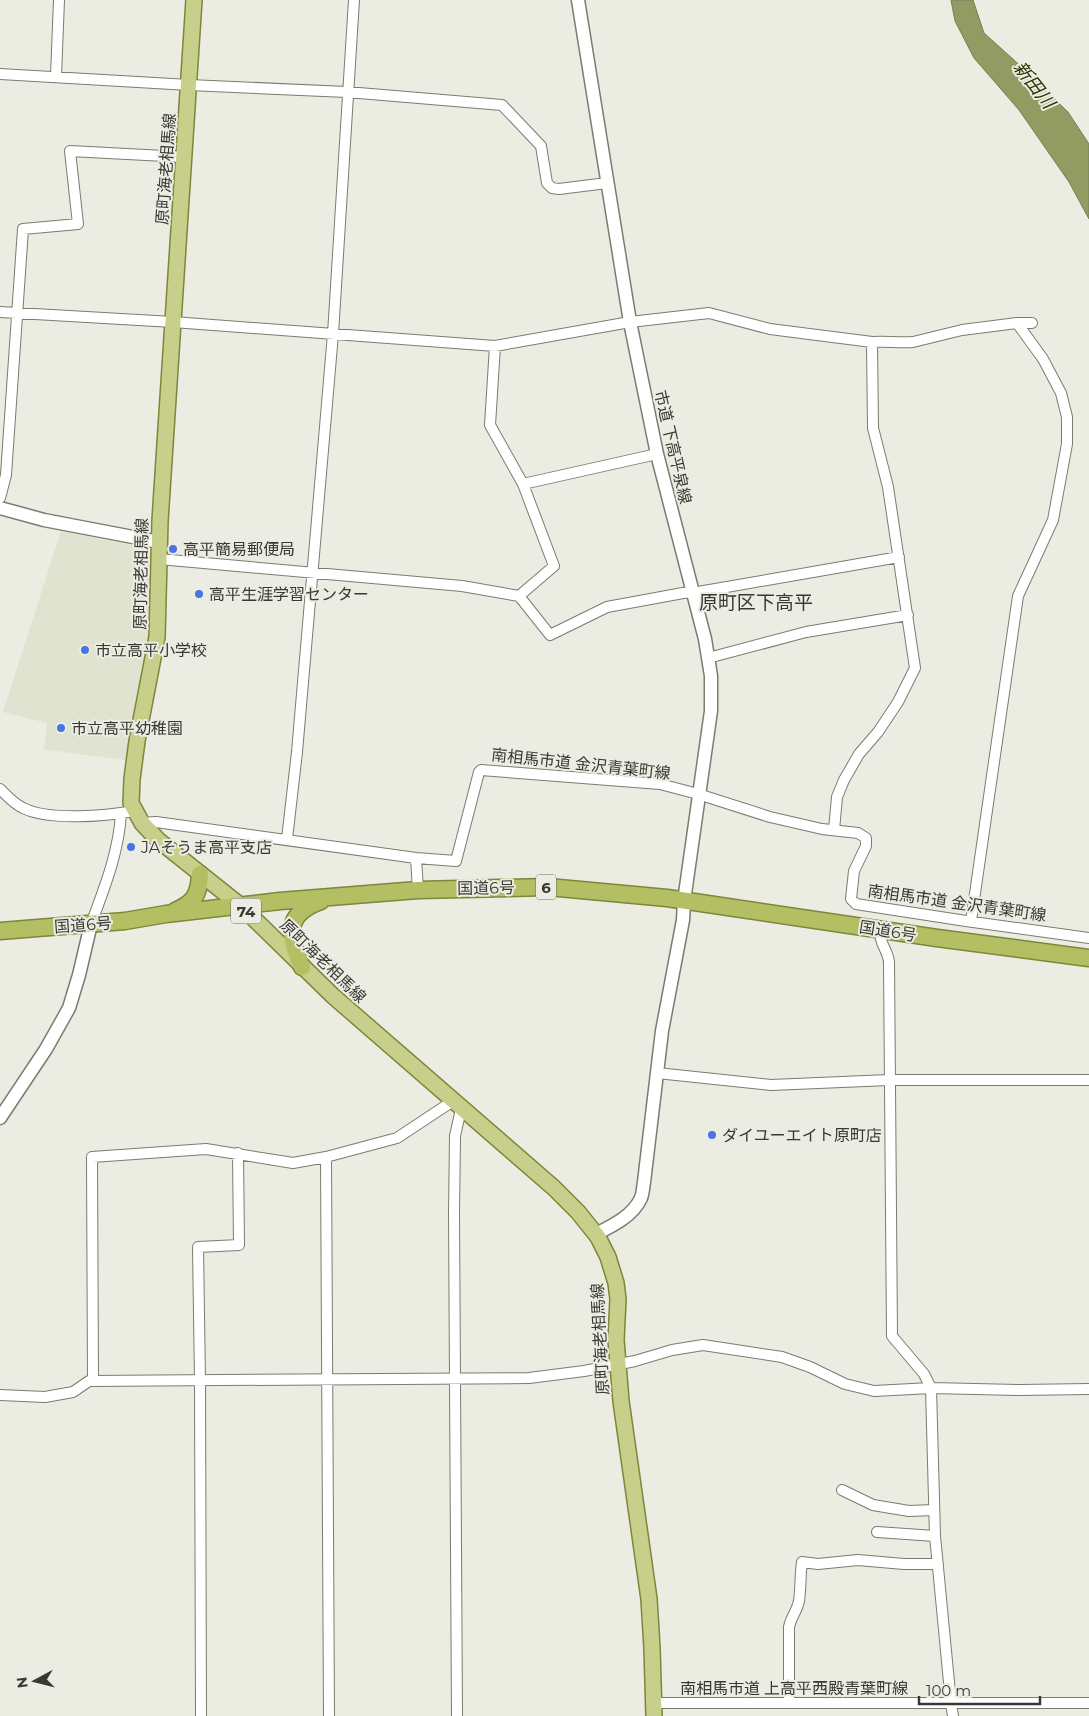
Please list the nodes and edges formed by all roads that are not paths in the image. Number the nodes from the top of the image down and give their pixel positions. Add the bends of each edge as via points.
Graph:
1 (59, 0) edge
2 (194, 0) edge
3 (354, 0) edge
4 (578, 0) edge
5 (0, 74) edge
6 (56, 76) junction
7 (189, 85) junction
8 (347, 92) junction
9 (184, 157) junction
10 (607, 183) junction
11 (0, 312) edge
12 (18, 313) junction
13 (173, 322) junction
14 (630, 322) junction
15 (1017, 323) junction
16 (1032, 323) dead end
17 (333, 334) junction
18 (872, 342) junction
19 (495, 346) junction
20 (5, 427) edge
21 (657, 454) junction
22 (523, 484) junction
23 (0, 498) edge
24 (0, 508) edge
25 (159, 542) junction
26 (899, 557) junction
27 (159, 559) junction
28 (312, 572) junction
29 (693, 592) junction
30 (519, 596) junction
31 (908, 615) junction
32 (708, 658) junction
33 (0, 789) edge
34 (698, 794) junction
35 (133, 816) junction
36 (834, 830) junction
37 (286, 839) junction
38 (416, 858) junction
39 (200, 874) junction
40 (418, 890) junction
41 (333, 896) junction
42 (684, 901) junction
43 (241, 906) junction
44 (166, 914) junction
45 (971, 921) junction
46 (91, 924) junction
47 (0, 931) edge
48 (1089, 938) edge
49 (881, 939) dead end
50 (1089, 958) edge
51 (302, 967) junction
52 (657, 1073) junction
53 (889, 1080) junction
54 (1089, 1080) edge
55 (457, 1105) junction
56 (0, 1118) edge
57 (238, 1153) junction
58 (326, 1157) junction
59 (596, 1234) junction
60 (618, 1364) junction
61 (456, 1378) junction
62 (328, 1379) junction
63 (200, 1380) junction
64 (93, 1381) junction
65 (931, 1388) junction
66 (1089, 1389) edge
67 (0, 1395) edge
68 (842, 1490) dead end
69 (934, 1510) junction
70 (877, 1532) dead end
71 (935, 1536) junction
72 (938, 1564) junction
73 (789, 1703) junction
74 (951, 1703) junction
75 (1089, 1703) edge
76 (654, 1709) edge
77 (201, 1716) edge
78 (329, 1716) edge
79 (457, 1716) edge
80 (953, 1716) edge

1 - 6 street
2 - 7 main road, 原町海老相馬線
3 - 8 street
4 - 10 street, 市道 下高平泉線
5 - 6 street
6 - 7 street
7 - 8 street
7 - 9 main road, 原町海老相馬線
8 - 10 street via 502,105 541,146 547,183 552,188
8 - 17 street
9 - 12 street via 70,151 78,224 23,229
9 - 13 main road, 原町海老相馬線
10 - 14 street, 市道 下高平泉線
11 - 12 street
12 - 13 street
12 - 20 street
13 - 17 street
13 - 25 main road, 原町海老相馬線
14 - 18 street via 708,313 770,329
14 - 19 street
14 - 21 street, 市道 下高平泉線
15 - 16 street
15 - 18 street via 962,330 913,342
15 - 45 street via 1043,359 1061,393 1068,417 1067,444 1053,520 1018,596
17 - 19 street
17 - 28 street
18 - 26 street via 873,428 888,487
19 - 22 street via 490,424
20 - 23 street via 6,475
21 - 22 street
21 - 29 street, 市道 下高平泉線
22 - 30 street via 554,566
24 - 25 street via 44,520
25 - 27 main road, 原町海老相馬線
26 - 29 street
26 - 31 street
27 - 28 street
27 - 35 main road, 原町海老相馬線 via 157,638 137,741 132,779
28 - 30 street via 462,586
28 - 37 street
29 - 30 street via 607,607 550,635
29 - 32 street, 市道 下高平泉線
31 - 32 street via 806,632
31 - 36 street via 914,671 884,723 859,754 844,780 837,796
32 - 34 street, 市道 下高平泉線 via 711,711
33 - 35 street, 南相馬市道 金沢青葉町線 via 21,808 40,814
34 - 36 street, 南相馬市道 金沢青葉町線 via 770,817
34 - 38 street, 南相馬市道 金沢青葉町線 via 660,784 481,770 457,859
34 - 42 street, 市道 下高平泉線
35 - 37 street, 南相馬市道 金沢青葉町線 via 156,822
35 - 39 main road, 原町海老相馬線 / 74
35 - 46 street via 120,829
36 - 45 street, 南相馬市道 金沢青葉町線 via 858,833 866,838 866,846 854,872 851,899 856,904 883,913
37 - 38 street, 南相馬市道 金沢青葉町線
38 - 40 street
39 - 43 main road, 原町海老相馬線 / 74
39 - 44 highway via 193,900
40 - 41 highway, 国道6号 / 6
40 - 42 highway, 国道6号 / 6 via 548,887
41 - 43 highway, 国道6号 / 6
41 - 51 highway via 304,908 294,920 291,936
42 - 50 highway, 国道6号 / 6
42 - 52 street, 市道 下高平泉線
43 - 44 highway, 国道6号 / 6
43 - 51 main road, 原町海老相馬線 / 74
44 - 46 highway, 国道6号 / 6
45 - 48 street, 南相馬市道 金沢青葉町線
46 - 47 highway, 国道6号 / 6
46 - 56 street via 69,1008
49 - 53 street via 888,953
51 - 55 main road, 原町海老相馬線 / 74
52 - 53 street via 771,1085
52 - 59 street, 市道 下高平泉線 via 640,1199 630,1214
53 - 54 street
53 - 65 street via 892,1336 924,1374
55 - 58 street via 397,1138
55 - 59 main road, 原町海老相馬線 / 74 via 554,1188
55 - 61 street
57 - 58 street via 293,1163
57 - 63 street via 239,1246 198,1247
57 - 64 street via 206,1149 92,1157
58 - 62 street
59 - 60 main road, 原町海老相馬線 / 74 via 616,1283
60 - 61 street via 529,1378
60 - 65 street via 703,1345 782,1357 867,1390
60 - 76 main road, 原町海老相馬線 / 74 via 649,1599
61 - 62 street
61 - 79 street
62 - 63 street
62 - 78 street
63 - 64 street
63 - 77 street
64 - 67 street via 73,1392 45,1397
65 - 66 street
65 - 69 street
68 - 69 street via 873,1506
69 - 71 street
70 - 71 street
71 - 72 street
72 - 73 street via 858,1560 818,1564 802,1562 799,1601 789,1627
72 - 74 street
73 - 74 street, 南相馬市道 上高平西殿青葉町線
73 - 76 street, 南相馬市道 上高平西殿青葉町線
74 - 75 street, 南相馬市道 上高平西殿青葉町線
74 - 80 street

